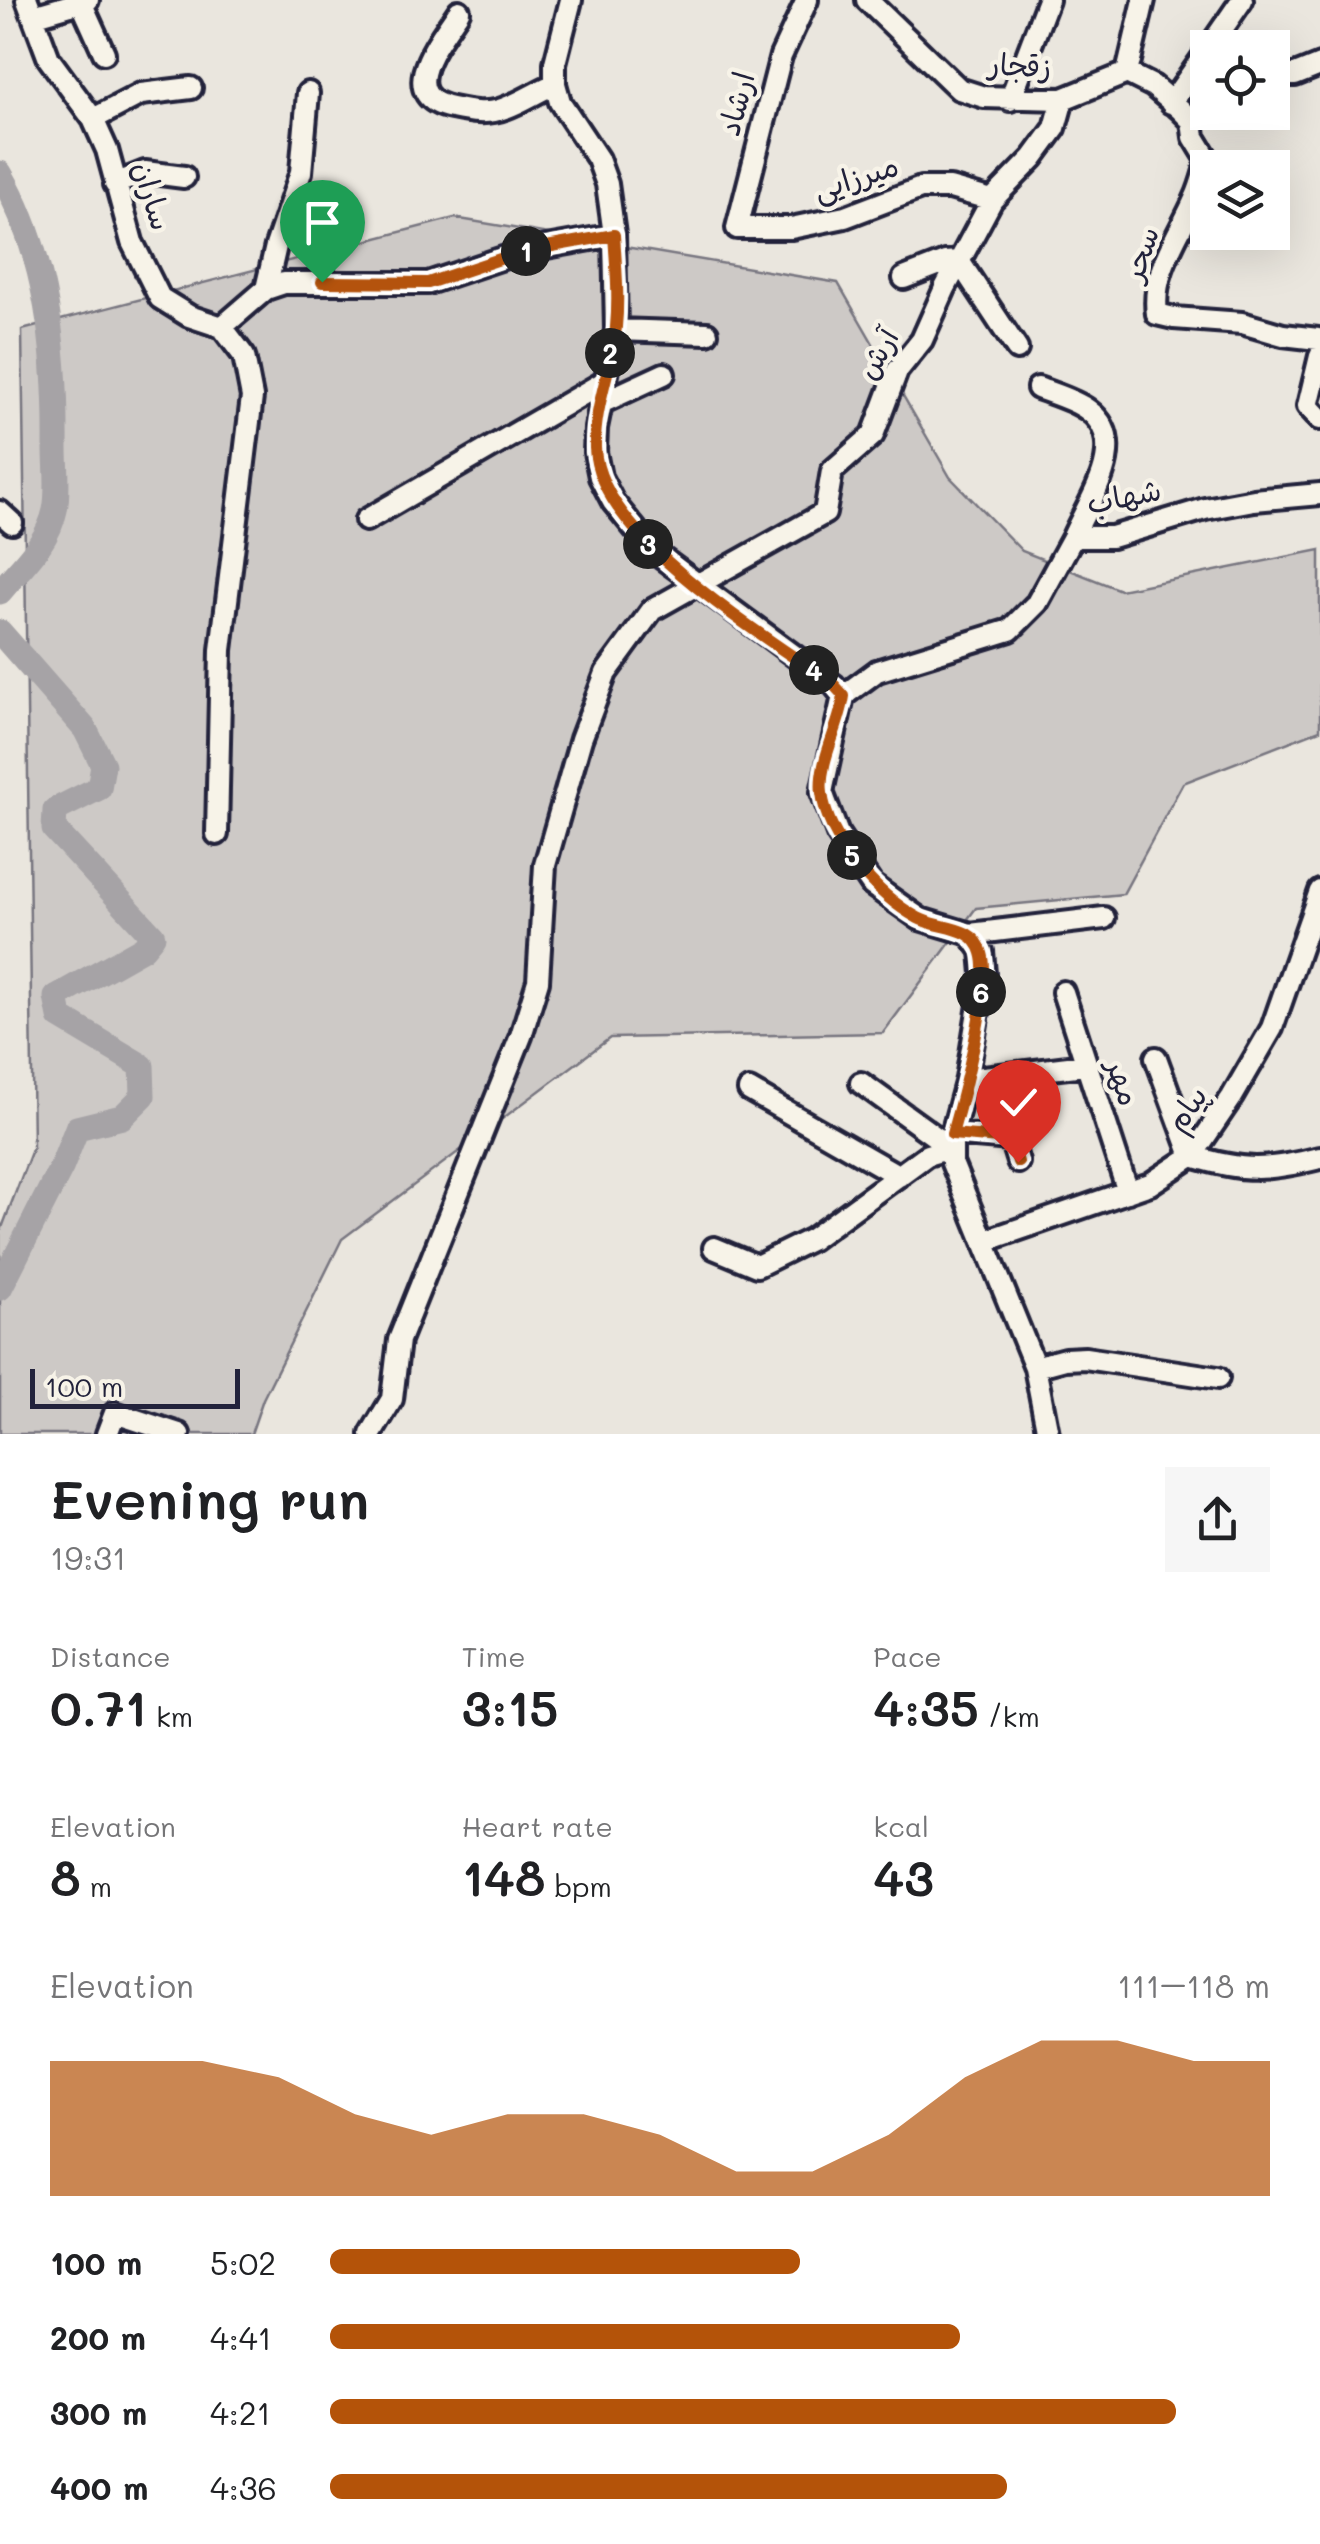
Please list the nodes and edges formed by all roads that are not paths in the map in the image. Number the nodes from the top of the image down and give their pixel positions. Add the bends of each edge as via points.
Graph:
1 (571, 0) edge
2 (807, 0) edge
3 (867, 0) edge
4 (1048, 0) edge
5 (1144, 0) edge
6 (1242, 0) edge
7 (85, 1) edge
8 (30, 8) edge
9 (459, 11) dead end
10 (1221, 30) edge
11 (104, 54) dead end
12 (1320, 65) edge
13 (1134, 75) junction
14 (1190, 75) edge
15 (1290, 76) edge
16 (554, 84) junction
17 (191, 88) dead end
18 (308, 93) dead end
19 (1063, 99) junction
20 (1010, 100) junction
21 (1171, 102) junction
22 (93, 120) junction
23 (184, 177) dead end
24 (115, 184) junction
25 (992, 200) junction
26 (737, 228) joint
27 (614, 235) junction
28 (959, 261) junction
29 (904, 278) dead end
30 (266, 289) junction
31 (222, 327) junction
32 (616, 330) junction
33 (707, 333) dead end
34 (1320, 344) edge
35 (1017, 350) dead end
36 (1320, 356) edge
37 (664, 374) dead end
38 (604, 382) junction
39 (1038, 388) dead end
40 (598, 404) junction
41 (1320, 418) edge
42 (1320, 494) edge
43 (366, 520) dead end
44 (1073, 537) junction
45 (695, 584) junction
46 (844, 696) junction
47 (217, 834) dead end
48 (1320, 891) edge
49 (1104, 918) dead end
50 (970, 934) junction
51 (1063, 992) dead end
52 (1156, 1058) dead end
53 (1085, 1065) junction
54 (967, 1079) junction
55 (861, 1082) dead end
56 (749, 1090) dead end
57 (952, 1141) junction
58 (1192, 1156) junction
59 (1320, 1158) edge
60 (1018, 1162) dead end
61 (899, 1176) junction
62 (1128, 1192) junction
63 (985, 1241) junction
64 (714, 1248) dead end
65 (1036, 1367) junction
66 (1218, 1378) dead end
67 (107, 1434) edge
68 (179, 1434) edge
69 (371, 1434) edge
70 (1048, 1434) edge

1 - 16 street
2 - 26 street, ارشاد via 781,56
3 - 20 street, زقجار via 958,89
4 - 20 street
5 - 13 street
6 - 10 street
7 - 8 street
7 - 11 street
8 - 22 street, ساران via 49,59
9 - 16 street via 422,78 435,105 478,114
12 - 15 street
13 - 19 street, زقجار
13 - 21 street, سحر
14 - 21 street
16 - 27 street via 598,158
17 - 22 street via 141,94
18 - 30 street via 301,172
19 - 20 street, زقجار
19 - 25 street, آرش via 1055,128
21 - 34 street, سحر via 1192,121 1208,160 1154,294 1157,314 1242,322
22 - 24 street, ساران
23 - 24 street via 145,172
24 - 31 street, ساران via 132,242 160,298
25 - 26 street, میرزایی via 921,188 845,217 791,228
25 - 28 street, آرش
27 - 30 street via 524,251 428,283 304,282
27 - 32 street
28 - 29 street
28 - 35 street
28 - 45 street, آرش via 922,340 897,371 873,436 832,471 825,513
30 - 31 street
31 - 47 street via 244,356 252,397 221,650
32 - 33 street
32 - 38 street
36 - 41 street via 1308,406
37 - 40 street
38 - 40 street
38 - 43 street
39 - 44 street, شهاب via 1089,410 1106,434 1106,466
40 - 45 street via 600,478 654,552
42 - 44 street, شهاب via 1204,509 1112,537
44 - 46 street via 1038,603 1010,630 877,671
45 - 46 street
45 - 69 street via 652,610 606,674 587,723 544,865 538,981 399,1340 392,1399
46 - 50 street via 822,792 838,834 872,885 920,919
48 - 58 street, پیام via 1272,1028
49 - 50 street
50 - 54 street via 982,952 984,974
51 - 53 street, مهر
52 - 58 street
53 - 54 street
53 - 62 street, مهر
54 - 57 street
55 - 57 street
56 - 61 street
57 - 60 street via 1011,1139
57 - 61 street
57 - 63 street via 957,1179
58 - 59 street via 1232,1168 1276,1169
58 - 62 street, پیام
61 - 64 street via 812,1239 758,1266
62 - 63 street, پیام
63 - 65 street
65 - 66 street via 1085,1358
65 - 70 street
67 - 68 street via 115,1413

